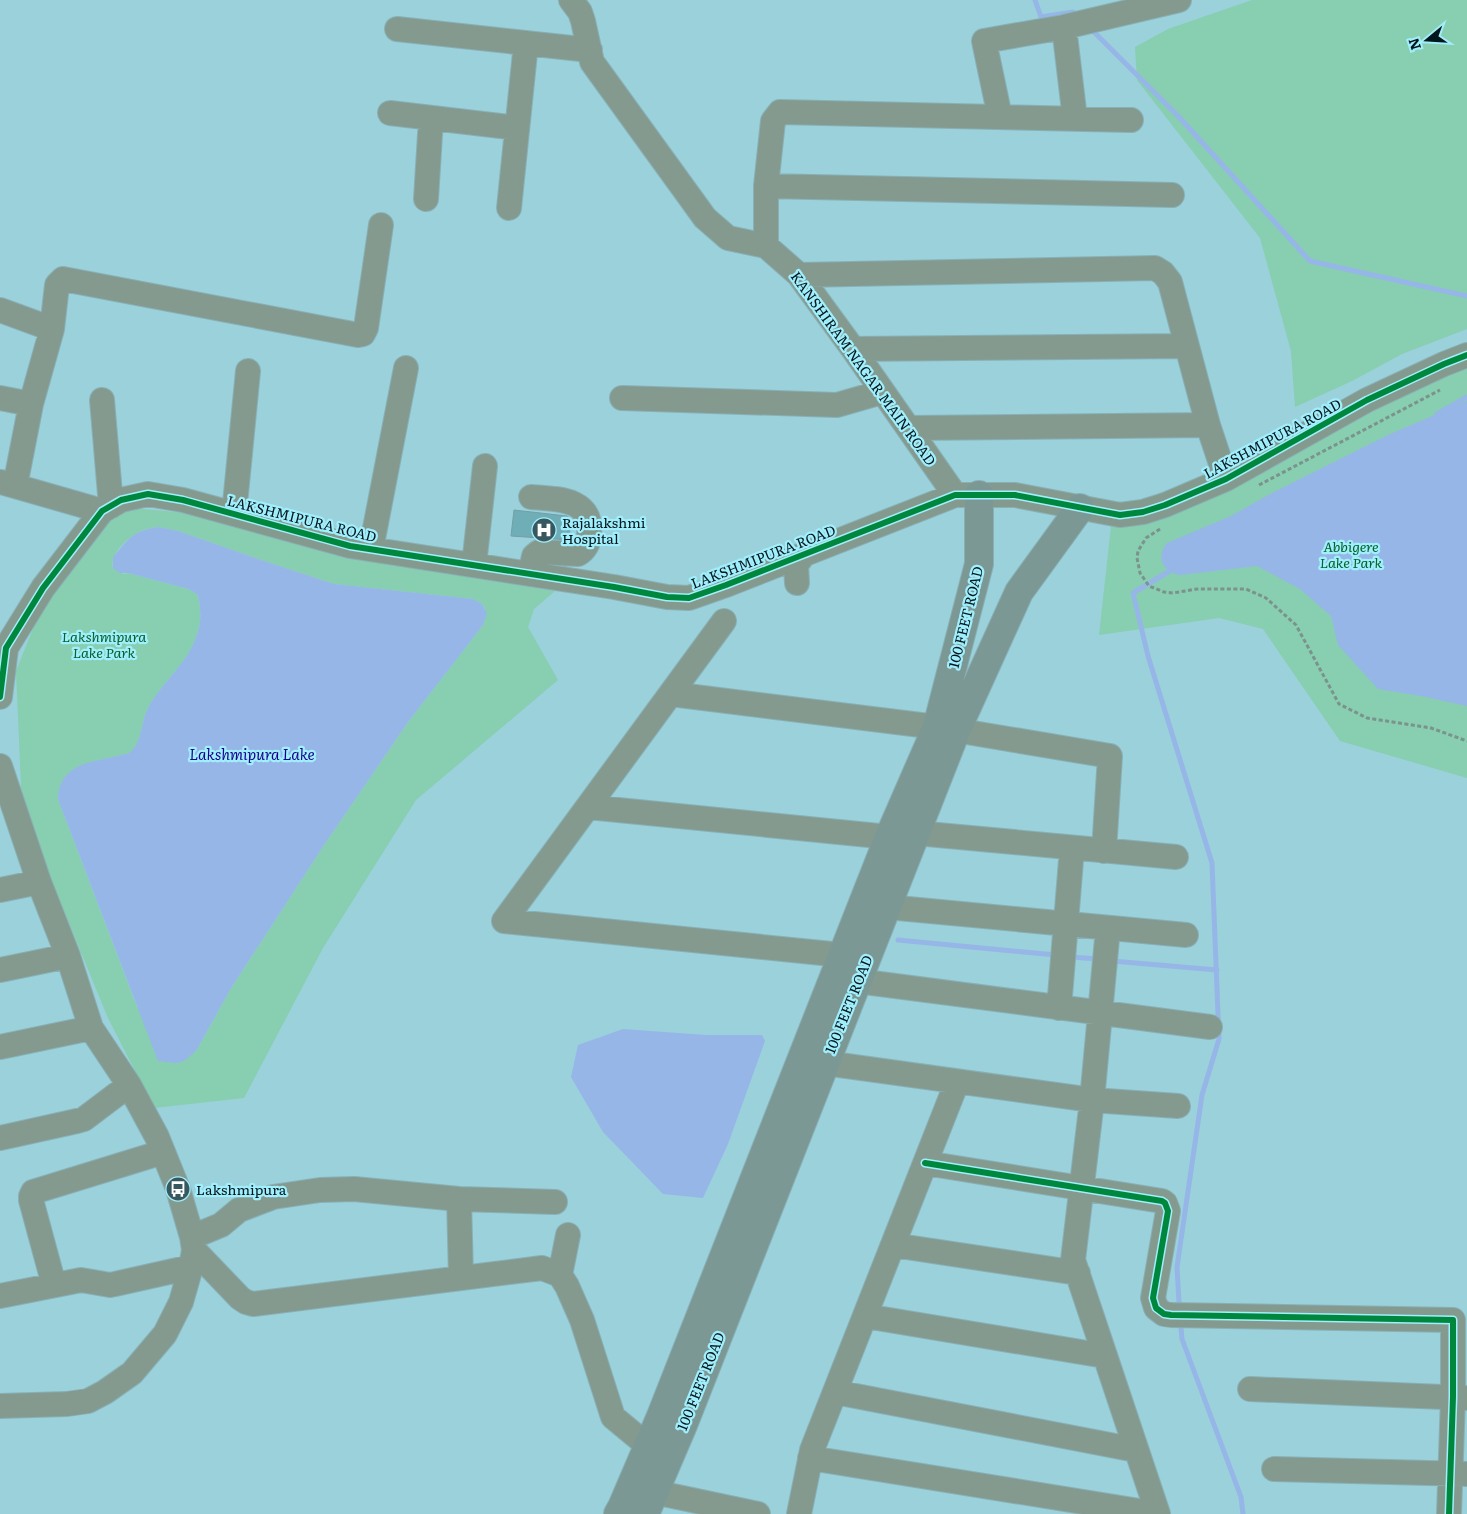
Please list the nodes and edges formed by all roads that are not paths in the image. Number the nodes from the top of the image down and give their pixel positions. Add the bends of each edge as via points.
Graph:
1 (571, 0) edge
2 (1179, 0) edge
3 (1064, 27) junction
4 (397, 29) dead end
5 (526, 43) junction
6 (590, 50) junction
7 (390, 113) dead end
8 (1000, 117) junction
9 (431, 118) junction
10 (1075, 119) junction
11 (1131, 120) dead end
12 (518, 128) junction
13 (766, 186) junction
14 (1172, 195) dead end
15 (426, 199) dead end
16 (509, 208) dead end
17 (381, 225) dead end
18 (766, 246) junction
19 (798, 275) junction
20 (0, 310) edge
21 (52, 329) junction
22 (1186, 346) junction
23 (853, 349) junction
24 (1467, 356) edge
25 (406, 368) dead end
26 (248, 371) dead end
27 (882, 392) junction
28 (0, 398) edge
29 (622, 398) dead end
30 (102, 400) dead end
31 (31, 404) junction
32 (1208, 425) junction
33 (909, 428) junction
34 (485, 466) dead end
35 (1226, 479) junction
36 (8, 484) edge
37 (967, 495) junction
38 (531, 497) dead end
39 (1080, 508) junction
40 (106, 509) junction
41 (234, 514) junction
42 (371, 549) junction
43 (804, 554) junction
44 (474, 566) junction
45 (530, 574) junction
46 (797, 583) dead end
47 (724, 621) dead end
48 (671, 694) junction
49 (0, 697) edge
50 (946, 729) junction
51 (0, 766) edge
52 (588, 807) junction
53 (916, 832) junction
54 (888, 837) junction
55 (1072, 848) junction
56 (1104, 851) junction
57 (1176, 858) dead end
58 (39, 882) junction
59 (0, 890) edge
60 (887, 907) junction
61 (1066, 924) junction
62 (1108, 928) junction
63 (1186, 935) dead end
64 (842, 954) junction
65 (68, 956) junction
66 (0, 970) edge
67 (857, 981) junction
68 (1059, 1008) junction
69 (1100, 1012) junction
70 (1210, 1027) dead end
71 (91, 1028) junction
72 (0, 1047) edge
73 (825, 1063) junction
74 (958, 1082) junction
75 (129, 1085) junction
76 (1092, 1100) junction
77 (1178, 1106) dead end
78 (0, 1138) edge
79 (163, 1152) junction
80 (925, 1164) junction
81 (1081, 1187) junction
82 (459, 1199) junction
83 (554, 1202) dead end
84 (568, 1235) dead end
85 (893, 1245) junction
86 (192, 1252) junction
87 (1078, 1273) junction
88 (560, 1275) junction
89 (461, 1277) junction
90 (54, 1285) junction
91 (0, 1296) edge
92 (865, 1316) junction
93 (1460, 1320) edge
94 (1105, 1356) junction
95 (1250, 1389) dead end
96 (835, 1392) junction
97 (1460, 1398) edge
98 (0, 1406) edge
99 (648, 1446) junction
100 (1136, 1450) junction
101 (810, 1458) junction
102 (1274, 1469) dead end
103 (1458, 1473) edge
104 (650, 1503) edge
105 (618, 1514) edge
106 (758, 1514) edge
107 (799, 1514) edge
108 (1158, 1514) edge
109 (1449, 1514) edge

1 - 6 street via 580,12
2 - 3 street
3 - 8 street via 984,41
3 - 10 street
4 - 5 street
5 - 6 street
5 - 12 street
6 - 18 street via 592,62 705,218 728,238
7 - 9 street
8 - 10 street
8 - 13 street via 780,112 773,121
9 - 12 street
9 - 15 street
10 - 11 street
12 - 16 street
13 - 14 street
13 - 18 street
17 - 21 street via 366,328 358,336 63,279 57,285
18 - 19 street, KANSHIRAM NAGAR MAIN ROAD
19 - 22 street via 1156,268 1170,282
19 - 23 street, KANSHIRAM NAGAR MAIN ROAD
20 - 21 street
21 - 31 street
22 - 23 street
22 - 32 street
23 - 27 street, KANSHIRAM NAGAR MAIN ROAD
24 - 35 street, LAKSHMIPURA ROAD via 1368,400
25 - 42 street
26 - 41 street
27 - 29 street via 837,405
27 - 33 street, KANSHIRAM NAGAR MAIN ROAD
28 - 31 street
30 - 40 street
31 - 36 street
32 - 33 street
32 - 35 street
33 - 37 street, KANSHIRAM NAGAR MAIN ROAD
34 - 44 street
35 - 39 street, LAKSHMIPURA ROAD via 1143,512 1120,515
36 - 40 street
37 - 39 street, LAKSHMIPURA ROAD via 1015,495
37 - 43 street, LAKSHMIPURA ROAD
37 - 50 main road, 100 FEET ROAD via 979,564
38 - 45 street via 572,502 584,510 590,527 589,542 582,552 539,552 534,556
39 - 50 main road, 100 FEET ROAD via 1019,592
40 - 41 street, LAKSHMIPURA ROAD via 121,500 148,494
40 - 49 street via 43,588 6,648
41 - 42 street, LAKSHMIPURA ROAD
42 - 44 street, LAKSHMIPURA ROAD
43 - 45 street, LAKSHMIPURA ROAD via 689,598
43 - 46 street via 796,566
44 - 45 street, LAKSHMIPURA ROAD
47 - 48 street
48 - 50 street
48 - 52 street
50 - 53 main road, 100 FEET ROAD
50 - 54 main road, 100 FEET ROAD
50 - 56 street via 1110,756
51 - 58 street
52 - 54 street
52 - 64 street via 504,921
53 - 55 street
53 - 60 main road, 100 FEET ROAD
54 - 64 main road, 100 FEET ROAD
55 - 56 street
55 - 61 street
56 - 57 street
58 - 59 street
58 - 65 street
60 - 61 street
60 - 67 main road, 100 FEET ROAD
61 - 62 street
61 - 68 street
62 - 63 street
62 - 69 street
64 - 99 main road, 100 FEET ROAD
65 - 66 street
65 - 71 street
67 - 68 street
67 - 73 main road, 100 FEET ROAD
68 - 69 street
69 - 70 street
69 - 76 street
71 - 72 street
71 - 75 street
73 - 74 street
73 - 104 main road, 100 FEET ROAD
74 - 76 street
74 - 80 street
75 - 78 street via 84,1119
75 - 79 street
76 - 77 street
76 - 81 street
79 - 86 street via 178,1189
79 - 90 street via 33,1192 31,1200
80 - 81 street
80 - 85 street
81 - 87 street via 1073,1260
81 - 93 street via 1166,1203 1168,1211 1153,1298 1156,1308 1164,1314
82 - 83 street
82 - 86 street via 354,1189 274,1197 239,1210
82 - 89 street
84 - 88 street
85 - 87 street
85 - 92 street
86 - 89 street via 240,1298 253,1304
86 - 90 street via 115,1284 85,1280
86 - 98 street via 181,1302 165,1334 132,1373 88,1401
87 - 94 street
88 - 89 street via 542,1268
88 - 99 street via 582,1320 612,1417
90 - 91 street
92 - 94 street
92 - 96 street
93 - 97 street
94 - 100 street
95 - 97 street
96 - 100 street
96 - 101 street
97 - 103 street
99 - 105 main road, 100 FEET ROAD
100 - 108 street
101 - 107 street
101 - 108 street
102 - 103 street
103 - 109 street
104 - 106 street

